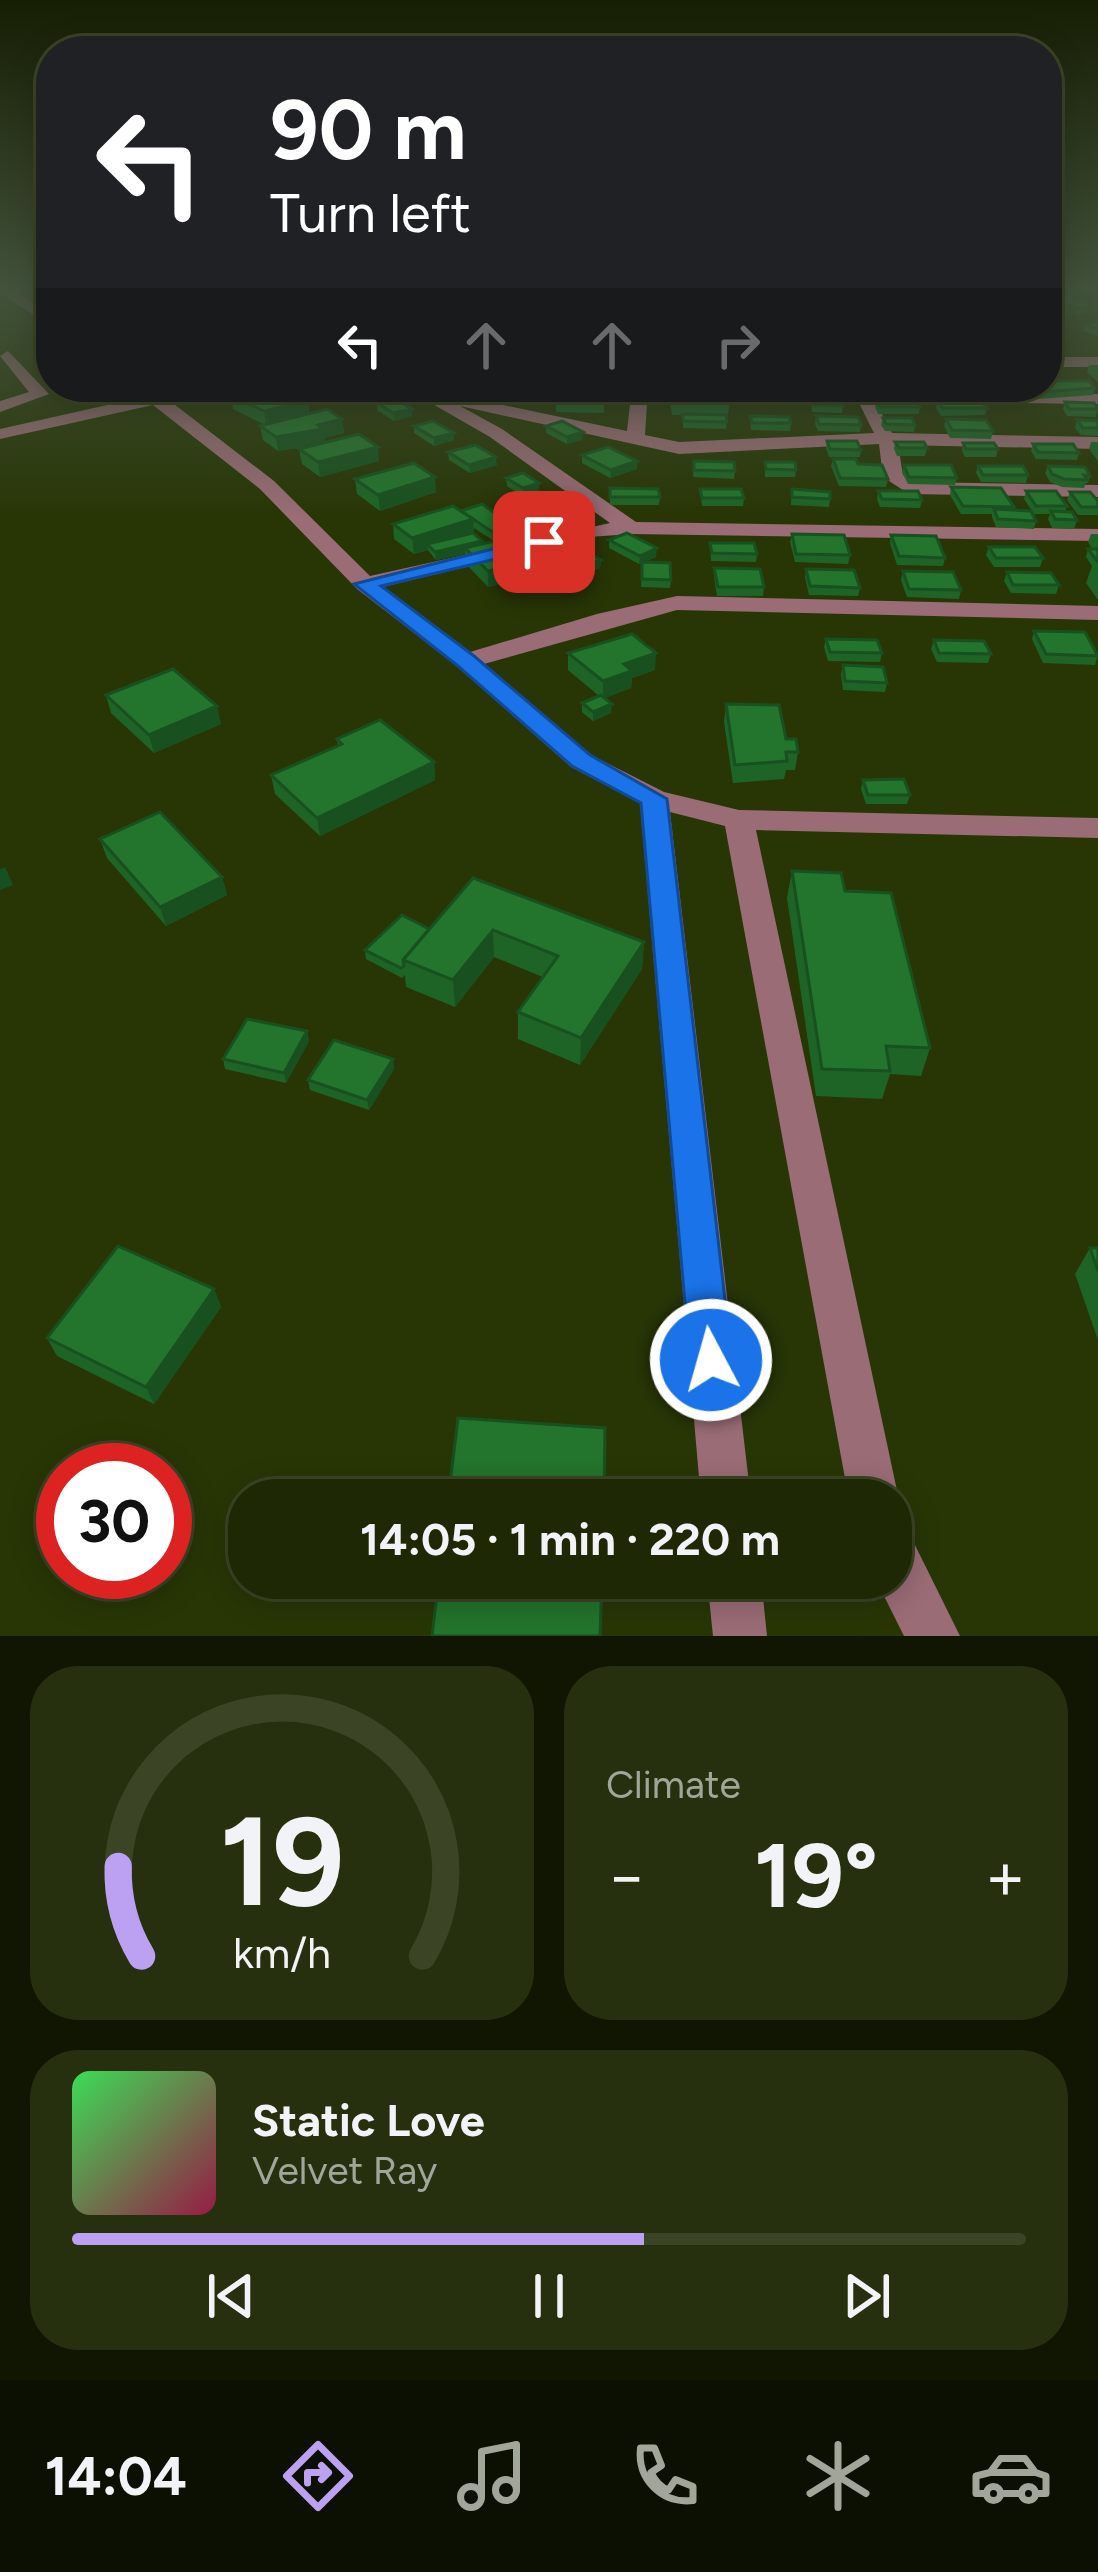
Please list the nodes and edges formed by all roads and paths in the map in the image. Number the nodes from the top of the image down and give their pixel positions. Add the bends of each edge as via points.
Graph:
1 (16, 364) edge
2 (36, 389) edge
3 (36, 395) edge
4 (1062, 396) edge
5 (1098, 399) edge
6 (114, 402) edge
7 (163, 402) edge
8 (443, 402) edge
9 (461, 402) edge
10 (639, 402) edge
11 (867, 402) edge
12 (1039, 402) edge
13 (0, 407) edge
14 (0, 434) edge
15 (636, 435) junction
16 (883, 439) junction
17 (1083, 442) edge
18 (1098, 463) edge
19 (1098, 491) edge
20 (631, 528) junction
21 (1098, 536) edge
22 (365, 584) junction
23 (1098, 613) edge
24 (466, 661) junction
25 (654, 799) junction
26 (739, 820) junction
27 (1098, 828) edge
28 (724, 1479) edge
29 (870, 1479) edge
30 (912, 1595) edge
31 (736, 1599) edge
32 (740, 1636) edge
33 (933, 1636) edge

1 - 2 street
3 - 13 street
4 - 5 street
6 - 14 street
7 - 22 street via 267,485
8 - 20 street
9 - 15 street
10 - 15 street
11 - 16 street
12 - 17 street
15 - 16 street via 679,448
16 - 17 street
16 - 19 street via 893,477 909,488
17 - 18 street
20 - 21 street
20 - 22 street
22 - 24 street
23 - 24 street via 677,603
24 - 25 street via 581,761
25 - 26 street
25 - 28 street
26 - 27 street
26 - 29 street
30 - 33 street
31 - 32 street

